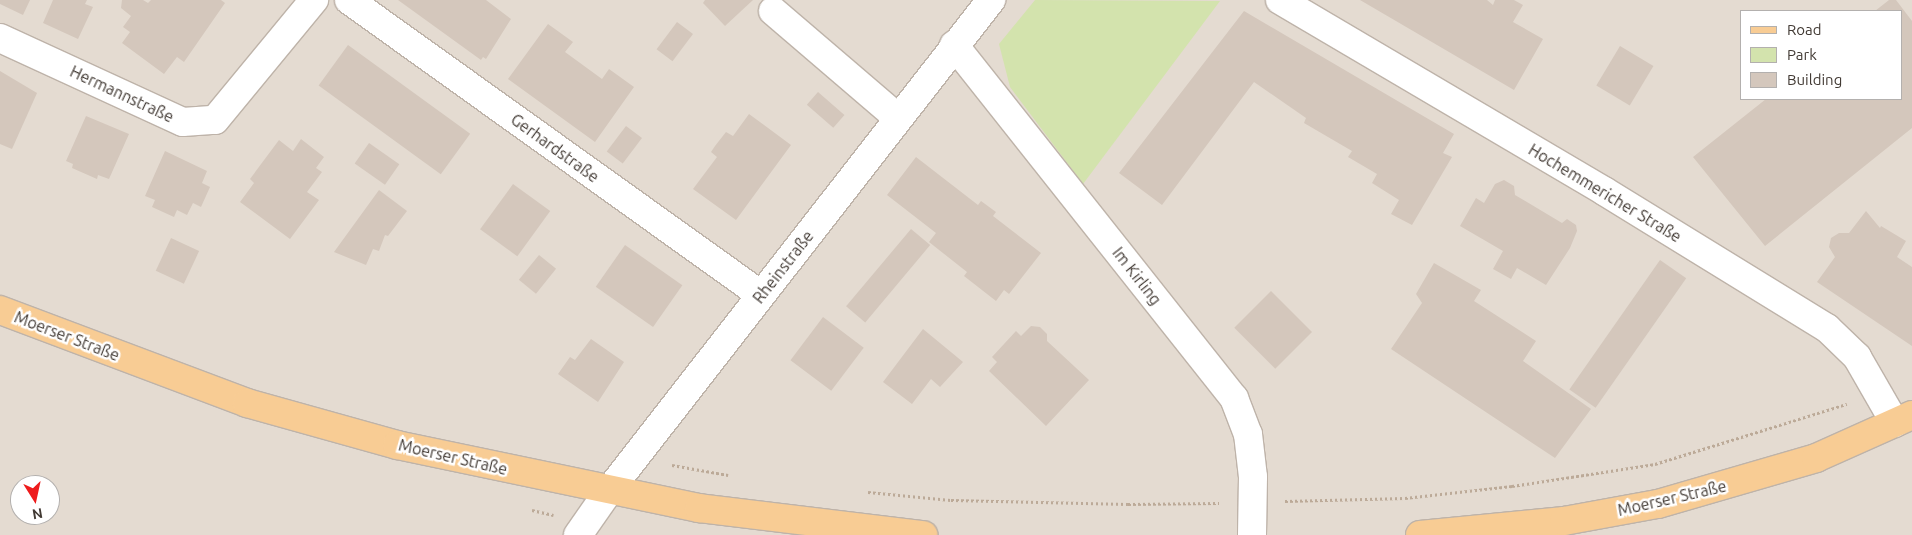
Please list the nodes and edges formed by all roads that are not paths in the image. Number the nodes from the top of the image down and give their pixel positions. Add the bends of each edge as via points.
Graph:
1 (314, 0) edge
2 (349, 0) edge
3 (991, 0) edge
4 (1280, 0) edge
5 (773, 12) dead end
6 (0, 38) edge
7 (954, 45) junction
8 (898, 118) junction
9 (761, 295) junction
10 (0, 310) edge
11 (1904, 419) edge
12 (608, 492) junction
13 (578, 535) edge
14 (923, 535) edge
15 (1252, 535) edge
16 (1420, 535) edge

1 - 6 street, Hermannstraße via 215,120 183,122
2 - 9 street, Gerhardstraße
3 - 7 street, Rheinstraße
4 - 11 street, Hochemmericher Straße via 1604,191 1828,328 1857,357 1879,392
5 - 8 street
7 - 8 street, Rheinstraße
7 - 15 street, Im Kirling via 1234,398 1248,434
8 - 9 street, Rheinstraße
9 - 12 street, Rheinstraße
10 - 12 main road, Moerser Straße via 247,403 397,445
11 - 16 main road, Moerser Straße via 1816,458 1658,504 1564,521
12 - 13 street, Rheinstraße
12 - 14 main road, Moerser Straße via 699,508

